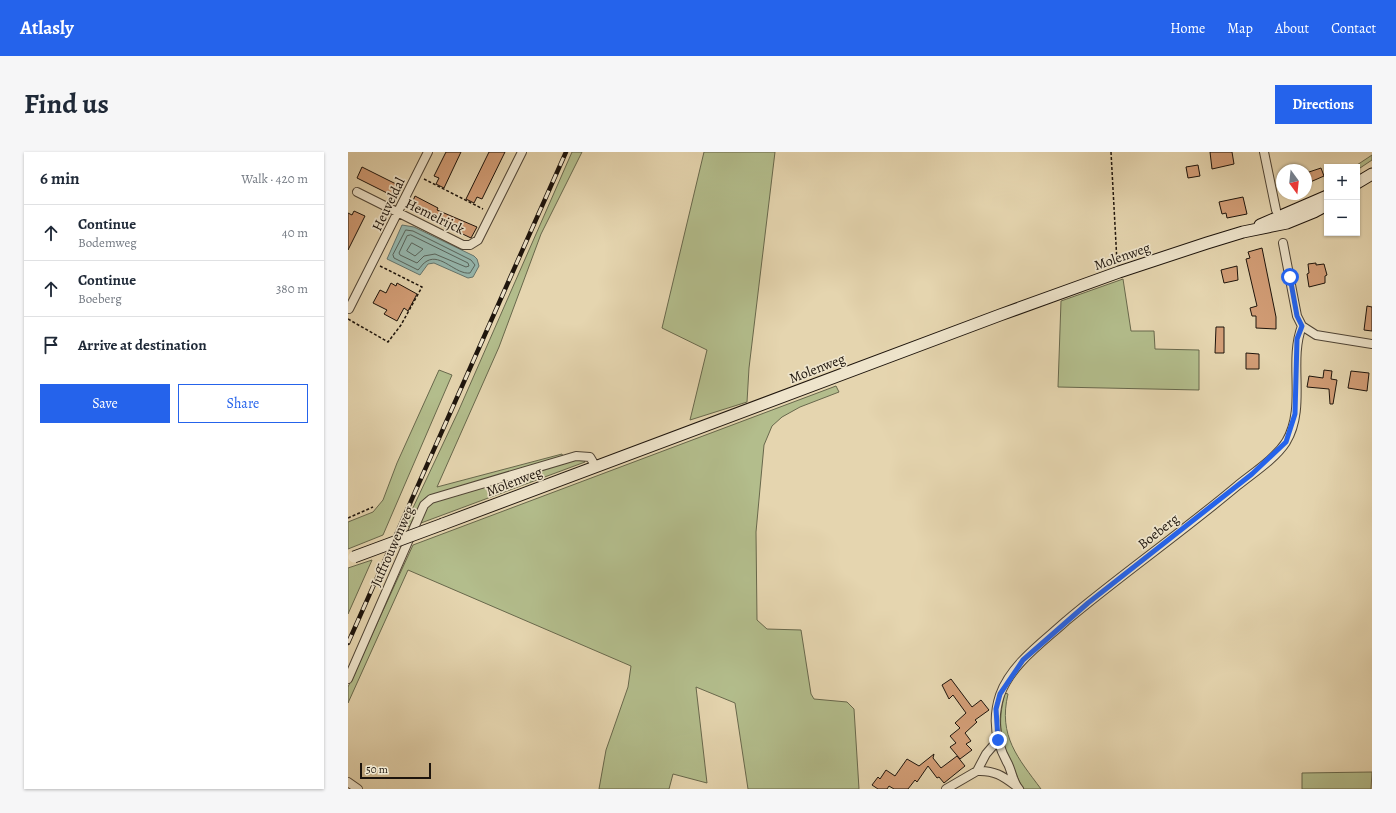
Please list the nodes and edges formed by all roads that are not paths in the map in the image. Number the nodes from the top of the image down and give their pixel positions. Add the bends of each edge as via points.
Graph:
1 (428, 152) edge
2 (522, 152) edge
3 (1264, 152) edge
4 (1372, 174) edge
5 (1360, 181) edge
6 (357, 192) dead end
7 (1324, 197) edge
8 (1324, 206) edge
9 (1276, 210) dead end
10 (398, 213) junction
11 (1243, 232) junction
12 (1283, 243) dead end
13 (349, 309) dead end
14 (1302, 326) junction
15 (1372, 344) edge
16 (596, 467) junction
17 (351, 558) edge
18 (348, 679) edge
19 (998, 740) junction
20 (976, 771) junction
21 (348, 782) edge
22 (1017, 788) edge
23 (358, 789) edge
24 (946, 789) edge

1 - 10 street, Heuveldal
2 - 10 street, Hemelrijck via 478,240 473,244 466,245
3 - 9 street
4 - 5 main road
6 - 10 street, Hemelrijck
7 - 11 main road
8 - 11 main road, Molenweg via 1301,218 1274,227
10 - 13 street, Heuveldal
11 - 16 main road, Molenweg via 1119,272 1000,315
12 - 14 street via 1297,316
14 - 15 street via 1316,335
14 - 19 street, Boeberg via 1297,339 1295,414 1286,442 1268,461 1088,603 1023,660 1000,694 996,709
16 - 17 main road, Molenweg, bridge
16 - 18 street, Juffrouwenweg via 590,457 576,456 431,499 424,505
19 - 20 street
19 - 22 street, Boeberg via 999,748
20 - 22 street, Boeberg via 989,770 999,774
20 - 24 street
21 - 23 street

